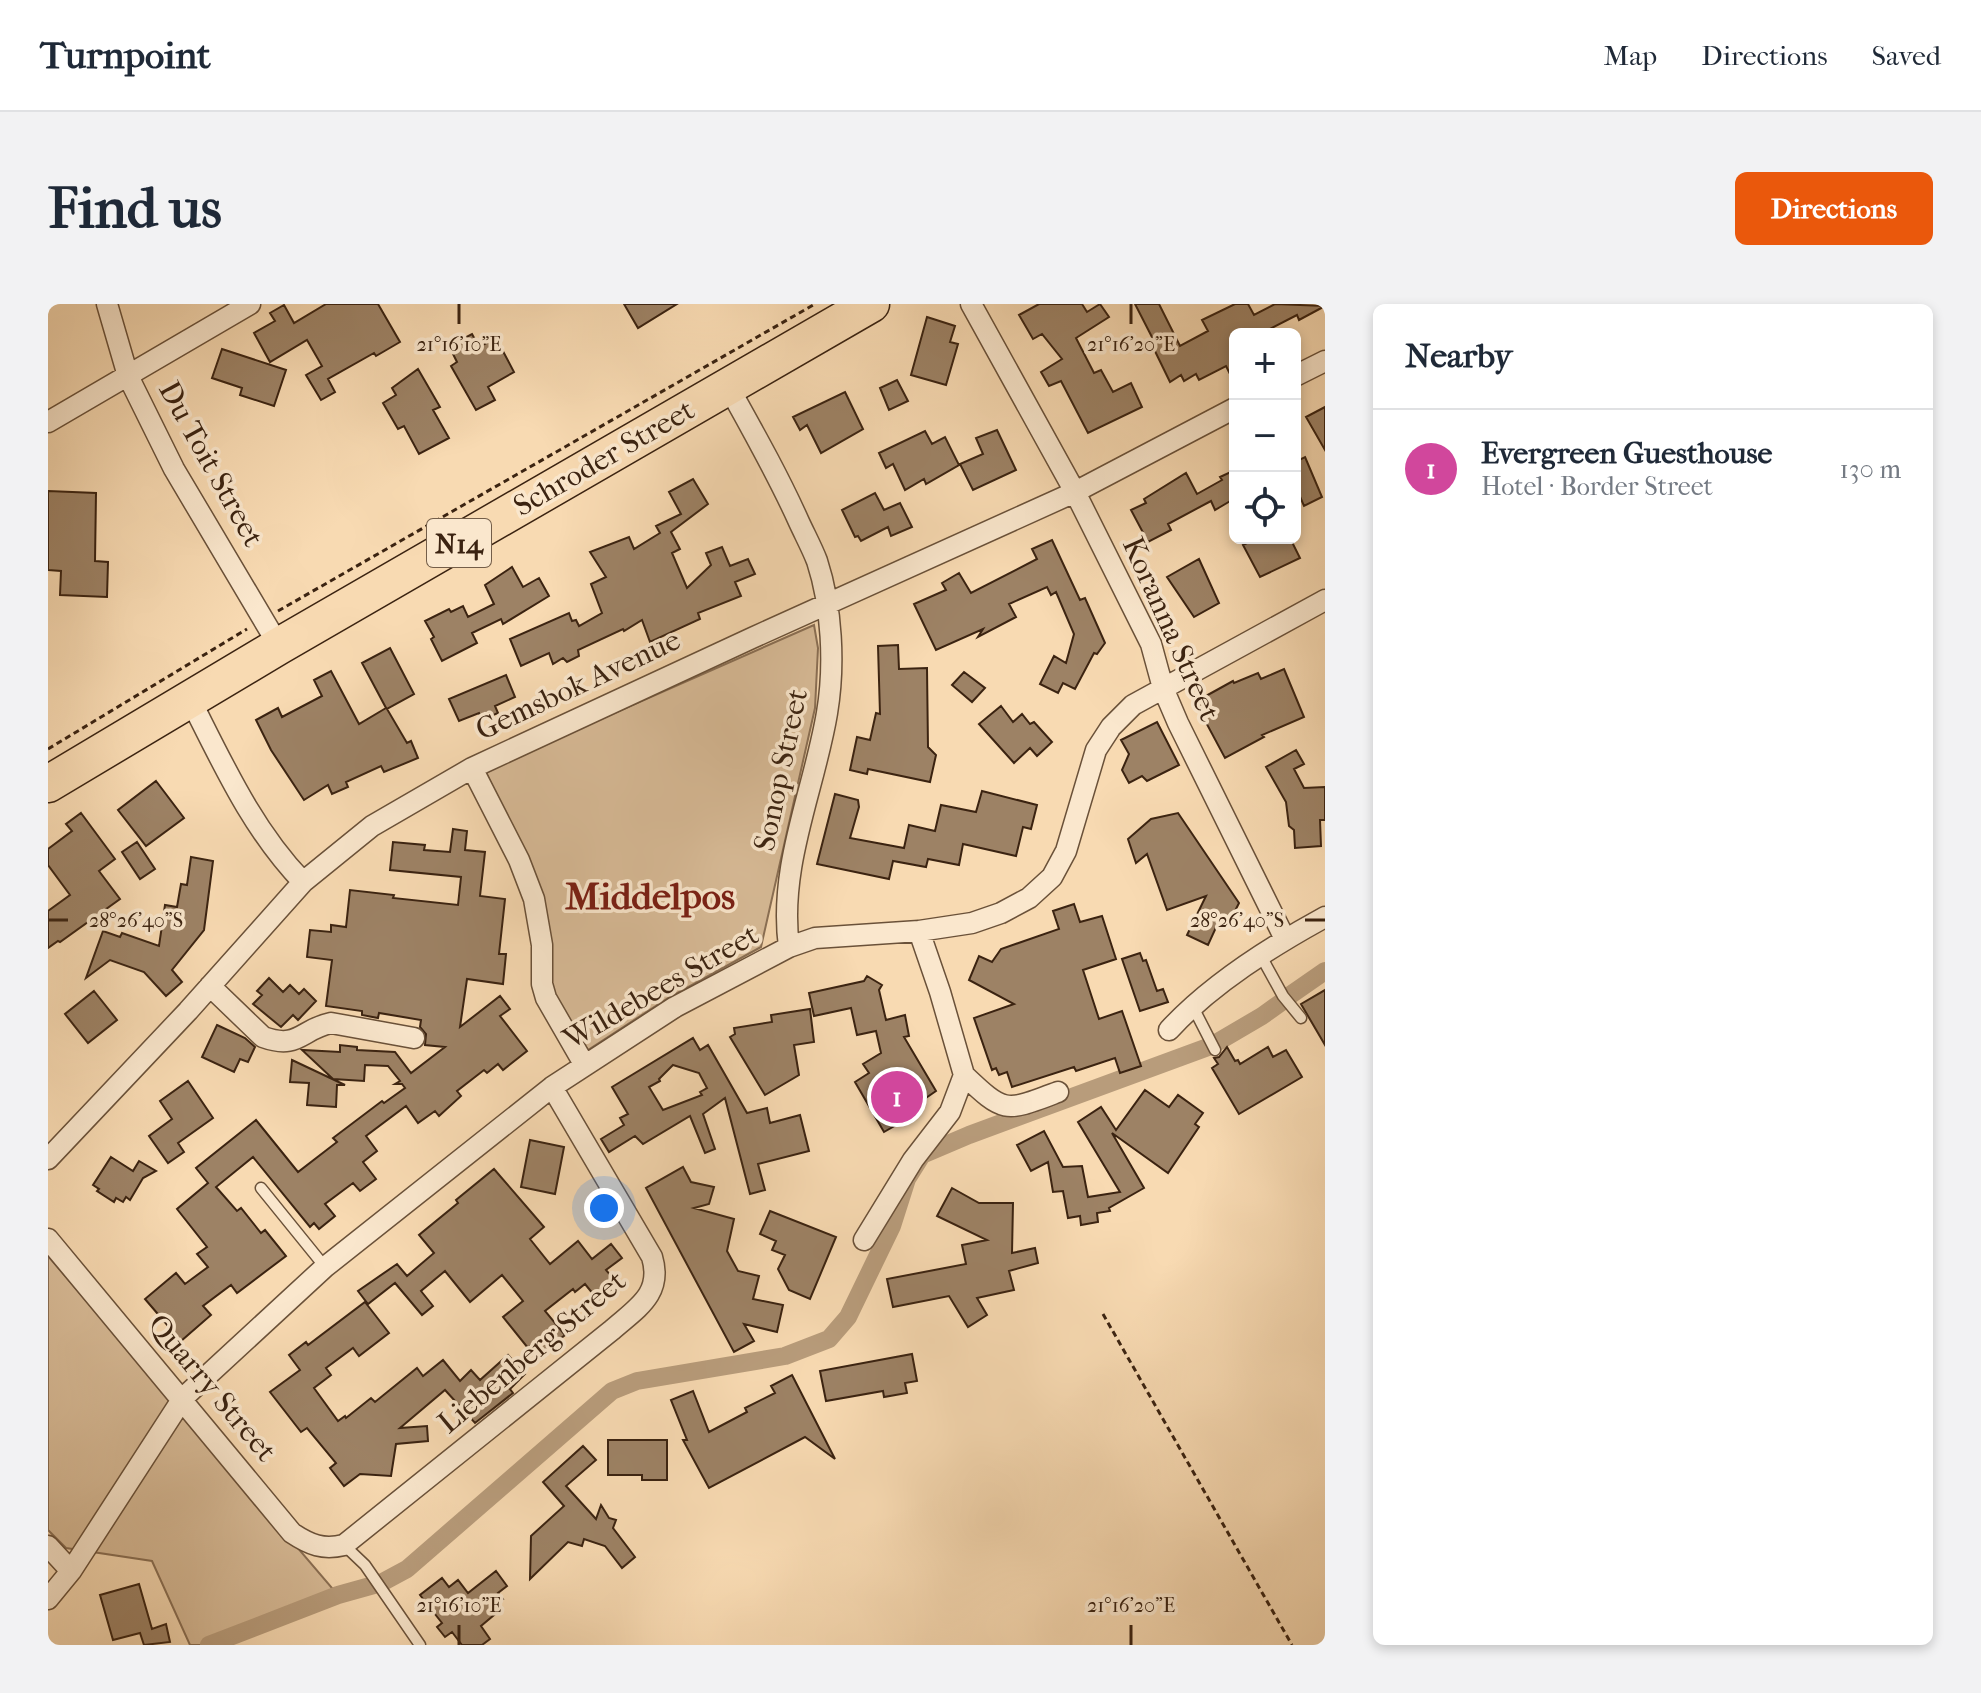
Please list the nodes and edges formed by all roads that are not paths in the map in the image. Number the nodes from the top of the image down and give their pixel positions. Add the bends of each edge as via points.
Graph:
1 (107, 304) edge
2 (250, 304) edge
3 (871, 304) edge
4 (971, 304) edge
5 (1325, 361) edge
6 (1301, 373) edge
7 (128, 376) junction
8 (728, 386) junction
9 (1229, 411) edge
10 (48, 422) edge
11 (1075, 492) junction
12 (1325, 600) edge
13 (827, 604) junction
14 (271, 632) junction
15 (1163, 688) junction
16 (190, 699) junction
17 (472, 768) junction
18 (48, 784) edge
19 (303, 882) junction
20 (1324, 919) edge
21 (919, 931) junction
22 (1285, 939) junction
23 (789, 947) junction
24 (1261, 956) junction
25 (210, 986) junction
26 (1193, 1007) junction
27 (1301, 1018) dead end
28 (1169, 1030) dead end
29 (414, 1038) dead end
30 (1215, 1050) dead end
31 (584, 1064) junction
32 (964, 1075) junction
33 (552, 1087) junction
34 (1058, 1092) dead end
35 (48, 1159) edge
36 (261, 1188) dead end
37 (48, 1239) edge
38 (864, 1240) dead end
39 (325, 1267) junction
40 (183, 1398) junction
41 (344, 1545) junction
42 (48, 1546) edge
43 (71, 1571) junction
44 (48, 1599) edge
45 (420, 1645) edge

1 - 7 street, Du Toit Street
2 - 7 street
3 - 8 highway, Schroder Street / N14
4 - 11 street, Koranna Street
5 - 6 street
7 - 10 street
7 - 14 street, Du Toit Street via 174,469
8 - 13 street, Sonop Street via 816,560
8 - 14 highway, Schroder Street / N14
9 - 11 street, Gemsbok Avenue
11 - 13 street, Gemsbok Avenue
11 - 15 street, Koranna Street via 1151,644
12 - 15 street, Wildebees Street
13 - 17 street, Gemsbok Avenue
13 - 23 street, Sonop Street via 827,713 794,850 786,905
14 - 16 highway, Schroder Street / N14
15 - 21 street, Wildebees Street via 1133,705 1096,750 1066,851 1052,877 1001,913
15 - 22 street, Koranna Street
16 - 18 highway, Schroder Street / N14
16 - 19 street via 259,829
17 - 19 street, Gemsbok Avenue via 372,826
17 - 31 street via 534,899 546,998
19 - 25 street, Gemsbok Avenue
20 - 22 street
21 - 23 street, Wildebees Street via 815,938
21 - 32 street
22 - 24 street
23 - 31 street, Wildebees Street via 675,1007
24 - 26 street
24 - 27 lane
25 - 29 street via 271,1040 296,1041 331,1023
25 - 35 street, Gemsbok Avenue
26 - 28 street
26 - 30 lane
31 - 33 street, Wildebees Street
32 - 34 street via 1007,1108
32 - 38 street via 950,1112
33 - 39 street, Wildebees Street
33 - 41 street, Liebenberg Street via 652,1257 652,1290 612,1330
36 - 39 lane
37 - 40 street, Quarry Street
39 - 40 street, Wildebees Street
40 - 41 street, Quarry Street via 292,1533 327,1549
40 - 43 street, Wildebees Street
41 - 45 lane via 365,1565
42 - 43 street
43 - 44 street, Wildebees Street

